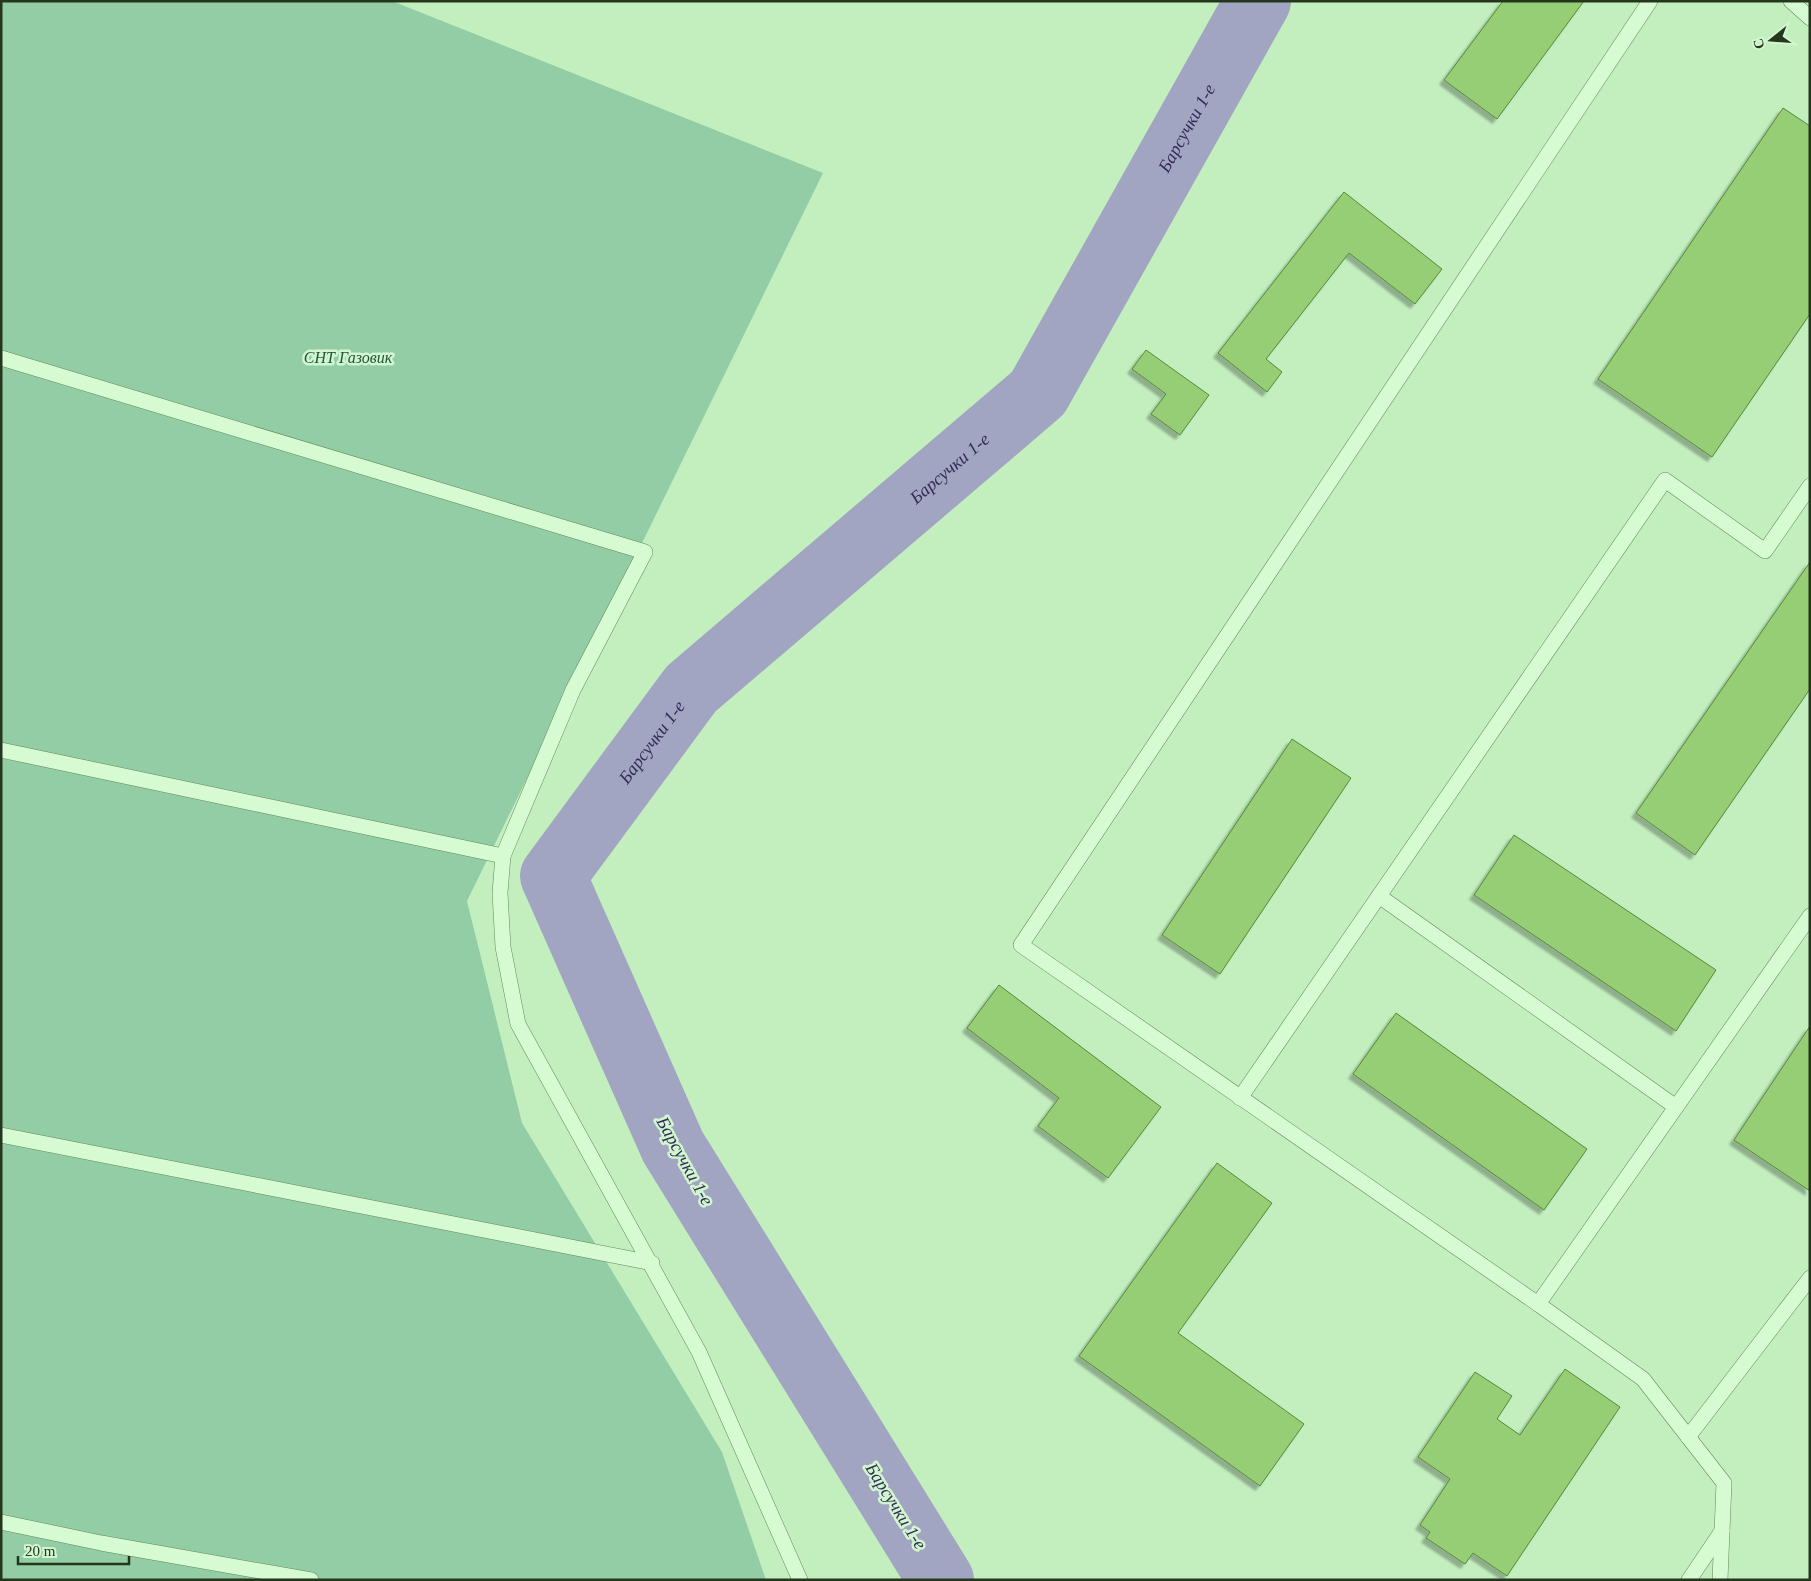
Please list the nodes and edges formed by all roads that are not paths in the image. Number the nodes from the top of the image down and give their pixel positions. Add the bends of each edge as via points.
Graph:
1 (1650, 1) edge
2 (1791, 1) edge
3 (1810, 18) edge
4 (1, 358) edge
5 (1810, 486) edge
6 (1, 750) edge
7 (502, 856) junction
8 (1379, 896) junction
9 (1810, 916) edge
10 (1240, 1098) junction
11 (1676, 1107) junction
12 (1, 1135) edge
13 (652, 1263) junction
14 (1810, 1278) edge
15 (1538, 1304) junction
16 (1688, 1437) junction
17 (1, 1522) edge
18 (1722, 1530) junction
19 (312, 1580) edge
20 (800, 1580) edge
21 (1689, 1580) edge
22 (1720, 1580) edge

1 - 10 lane via 1021,945
2 - 3 lane
4 - 7 lane via 645,552 573,690
5 - 8 lane via 1765,551 1665,480
6 - 7 lane
7 - 13 lane via 503,947 518,1024
8 - 10 lane
8 - 11 lane
9 - 11 lane
10 - 15 lane
11 - 15 lane
12 - 13 lane
13 - 20 lane via 699,1352
14 - 16 lane
15 - 16 lane via 1643,1379
16 - 18 lane via 1724,1483
17 - 19 lane
18 - 21 lane
18 - 22 lane

